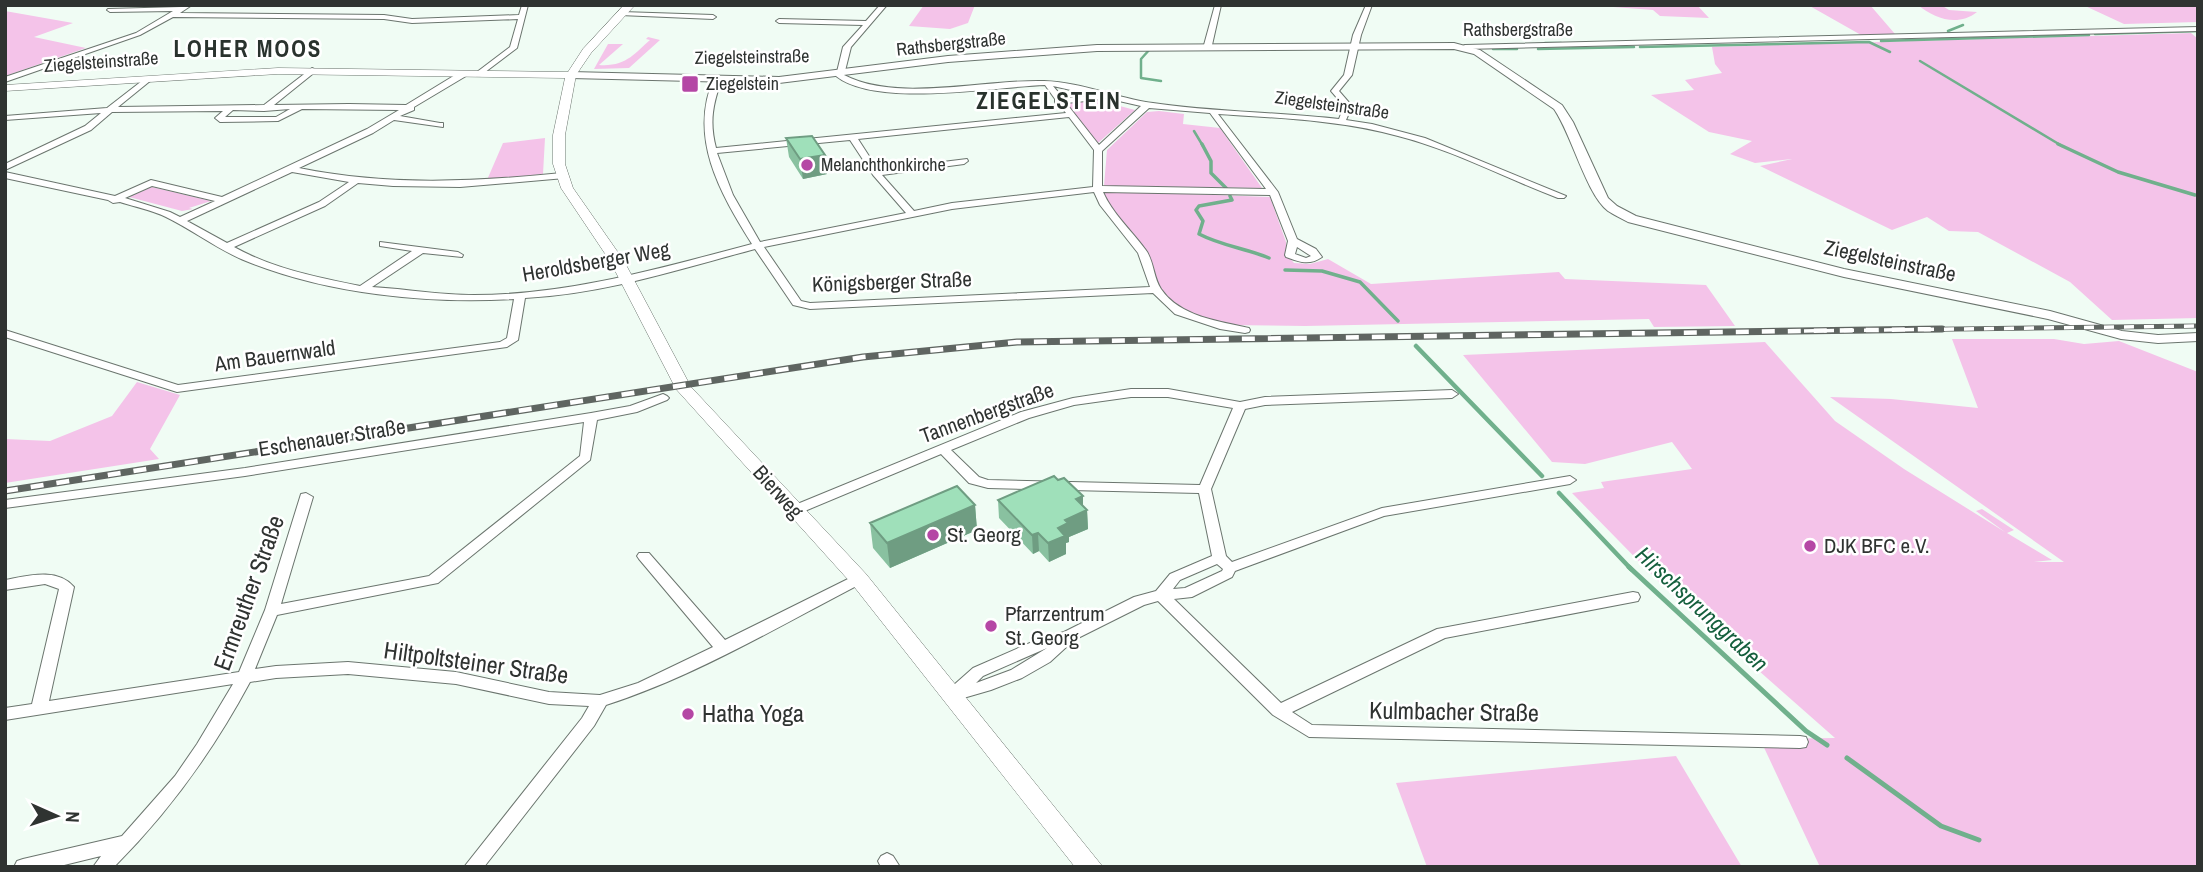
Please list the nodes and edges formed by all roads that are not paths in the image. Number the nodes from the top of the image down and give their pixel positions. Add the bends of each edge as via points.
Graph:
1 (525, 5) edge
2 (884, 5) edge
3 (1218, 5) edge
4 (1369, 5) edge
5 (186, 7) edge
6 (110, 10) dead end
7 (626, 10) edge
8 (173, 15) junction
9 (520, 17) junction
10 (713, 17) dead end
11 (779, 21) dead end
12 (869, 23) junction
13 (2198, 29) edge
14 (1208, 45) junction
15 (1355, 46) junction
16 (1465, 47) junction
17 (312, 70) junction
18 (841, 73) junction
19 (463, 74) junction
20 (480, 74) junction
21 (571, 75) junction
22 (718, 78) junction
23 (147, 79) junction
24 (5, 80) edge
25 (1047, 83) junction
26 (5, 88) edge
27 (1104, 96) junction
28 (1058, 101) junction
29 (1147, 105) junction
30 (266, 107) junction
31 (300, 107) junction
32 (231, 108) junction
33 (411, 108) junction
34 (112, 110) junction
35 (1212, 111) junction
36 (1069, 115) junction
37 (5, 118) edge
38 (395, 118) junction
39 (250, 120) junction
40 (1341, 123) junction
41 (440, 125) dead end
42 (852, 136) junction
43 (711, 150) junction
44 (1098, 150) junction
45 (964, 161) dead end
46 (5, 167) edge
47 (292, 169) junction
48 (876, 173) junction
49 (5, 175) edge
50 (562, 176) junction
51 (356, 181) junction
52 (1097, 189) junction
53 (1273, 192) junction
54 (1561, 196) dead end
55 (113, 200) junction
56 (223, 200) junction
57 (911, 213) junction
58 (179, 220) junction
59 (1293, 241) dead end
60 (383, 244) dead end
61 (758, 245) junction
62 (227, 247) junction
63 (421, 250) junction
64 (458, 255) dead end
65 (628, 279) junction
66 (362, 289) junction
67 (1156, 290) junction
68 (520, 297) junction
69 (1245, 330) dead end
70 (5, 333) edge
71 (2198, 338) edge
72 (1452, 394) dead end
73 (663, 398) dead end
74 (1240, 406) junction
75 (591, 417) junction
76 (943, 449) junction
77 (1570, 480) dead end
78 (1205, 489) junction
79 (306, 497) dead end
80 (5, 504) edge
81 (795, 510) junction
82 (644, 556) dead end
83 (1224, 563) junction
84 (859, 579) junction
85 (5, 585) edge
86 (1161, 594) junction
87 (1633, 597) dead end
88 (272, 611) junction
89 (1069, 636) joint
90 (723, 648) junction
91 (245, 677) junction
92 (953, 695) junction
93 (600, 701) junction
94 (39, 709) junction
95 (1279, 711) junction
96 (5, 714) edge
97 (1800, 742) dead end
98 (129, 842) junction
99 (23, 867) edge
100 (103, 867) edge
101 (473, 867) edge
102 (1090, 867) edge

1 - 9 street
2 - 12 street
3 - 14 street
4 - 15 street
5 - 6 street
5 - 8 street
7 - 10 street
7 - 21 main road
8 - 9 street via 412,21
8 - 24 street via 138,34
9 - 20 street via 513,48
11 - 12 street
12 - 18 street via 847,47
13 - 16 street, Rathsbergstraße
14 - 15 street, Rathsbergstraße
14 - 18 street, Rathsbergstraße via 1001,54
15 - 16 street, Rathsbergstraße
15 - 40 street via 1348,75 1335,91 1348,106
16 - 71 street, Ziegelsteinstraße via 1558,107 1603,199 1632,219 1831,270 2140,338
17 - 19 main road, Ziegelsteinstraße
17 - 23 main road, Ziegelsteinstraße
17 - 30 street
18 - 22 street, Ziegelsteinstraße via 779,80
18 - 25 street, Ziegelsteinstraße via 851,83 888,89
19 - 20 main road, Ziegelsteinstraße
19 - 33 street
20 - 21 main road, Ziegelsteinstraße
21 - 22 street, Ziegelsteinstraße
21 - 50 main road, Bierweg via 559,135
22 - 43 street, Königsberger Straße via 705,115
23 - 26 main road, Ziegelsteinstraße
23 - 34 street
25 - 27 street, Ziegelsteinstraße
25 - 28 street
27 - 28 street
27 - 29 street, Ziegelsteinstraße
28 - 36 street
29 - 35 street, Ziegelsteinstraße
29 - 44 street
30 - 31 street
30 - 32 street
30 - 39 street
31 - 33 street
31 - 39 street via 278,119
32 - 34 street
32 - 39 street via 220,120
33 - 38 street
34 - 37 street
34 - 46 street via 67,140
35 - 40 street, Ziegelsteinstraße
35 - 53 street
36 - 42 street
36 - 44 street
38 - 41 street
38 - 47 street
40 - 54 street, Ziegelsteinstraße via 1412,137
42 - 43 street
42 - 48 street
43 - 61 street, Königsberger Straße
44 - 52 street
45 - 48 street
47 - 51 street
47 - 56 street
48 - 57 street
49 - 55 street, Heroldsberger Weg
50 - 51 street via 469,184
50 - 65 main road, Bierweg
51 - 62 street via 322,204
52 - 53 street, Heroldsberger Weg
52 - 57 street, Heroldsberger Weg
52 - 67 street via 1106,210 1143,253
53 - 59 street
55 - 56 street via 151,183
55 - 58 street, Heroldsberger Weg
56 - 58 street
57 - 61 street, Heroldsberger Weg
58 - 62 street, Heroldsberger Weg
60 - 63 street
61 - 65 street, Heroldsberger Weg
61 - 67 street, Königsberger Straße via 797,303 810,306
62 - 66 street, Heroldsberger Weg via 283,272
63 - 64 street
63 - 66 street
65 - 68 street, Heroldsberger Weg
65 - 81 main road, Bierweg via 684,389
66 - 68 street, Heroldsberger Weg via 446,297
67 - 69 street via 1179,312
68 - 70 street, Am Bauernwald via 512,340 503,345 177,389
72 - 74 street, Tannenbergstraße via 1265,401
73 - 75 street, Eschenauer Straße
74 - 76 street, Tannenbergstraße via 1168,393 1073,401
74 - 78 street
75 - 80 street, Eschenauer Straße via 245,472
75 - 88 street via 586,457 433,580
76 - 78 street via 974,480 988,484
76 - 81 street, Tannenbergstraße
77 - 83 street via 1382,512
78 - 83 street
79 - 88 street, Ermreuther Straße
81 - 84 main road, Bierweg
82 - 90 street
83 - 86 street via 1227,574 1187,593
84 - 90 street, Hiltpoltsteiner Straße
84 - 92 main road, Bierweg
85 - 94 street via 57,579 68,587
86 - 89 street
86 - 95 street, Kulmbacher Straße
87 - 95 street via 1442,633
88 - 91 street, Ermreuther Straße
89 - 92 street via 1053,655 988,686
90 - 93 street, Hiltpoltsteiner Straße via 643,687
91 - 93 street, Hiltpoltsteiner Straße via 348,668 456,678 549,698
91 - 94 street, Hiltpoltsteiner Straße
91 - 98 street, Ermreuther Straße via 197,762
92 - 102 main road, Bierweg
93 - 101 street
94 - 96 street, Hiltpoltsteiner Straße
95 - 97 street, Kulmbacher Straße via 1309,731 1322,733
98 - 99 street
98 - 100 street, Ermreuther Straße

